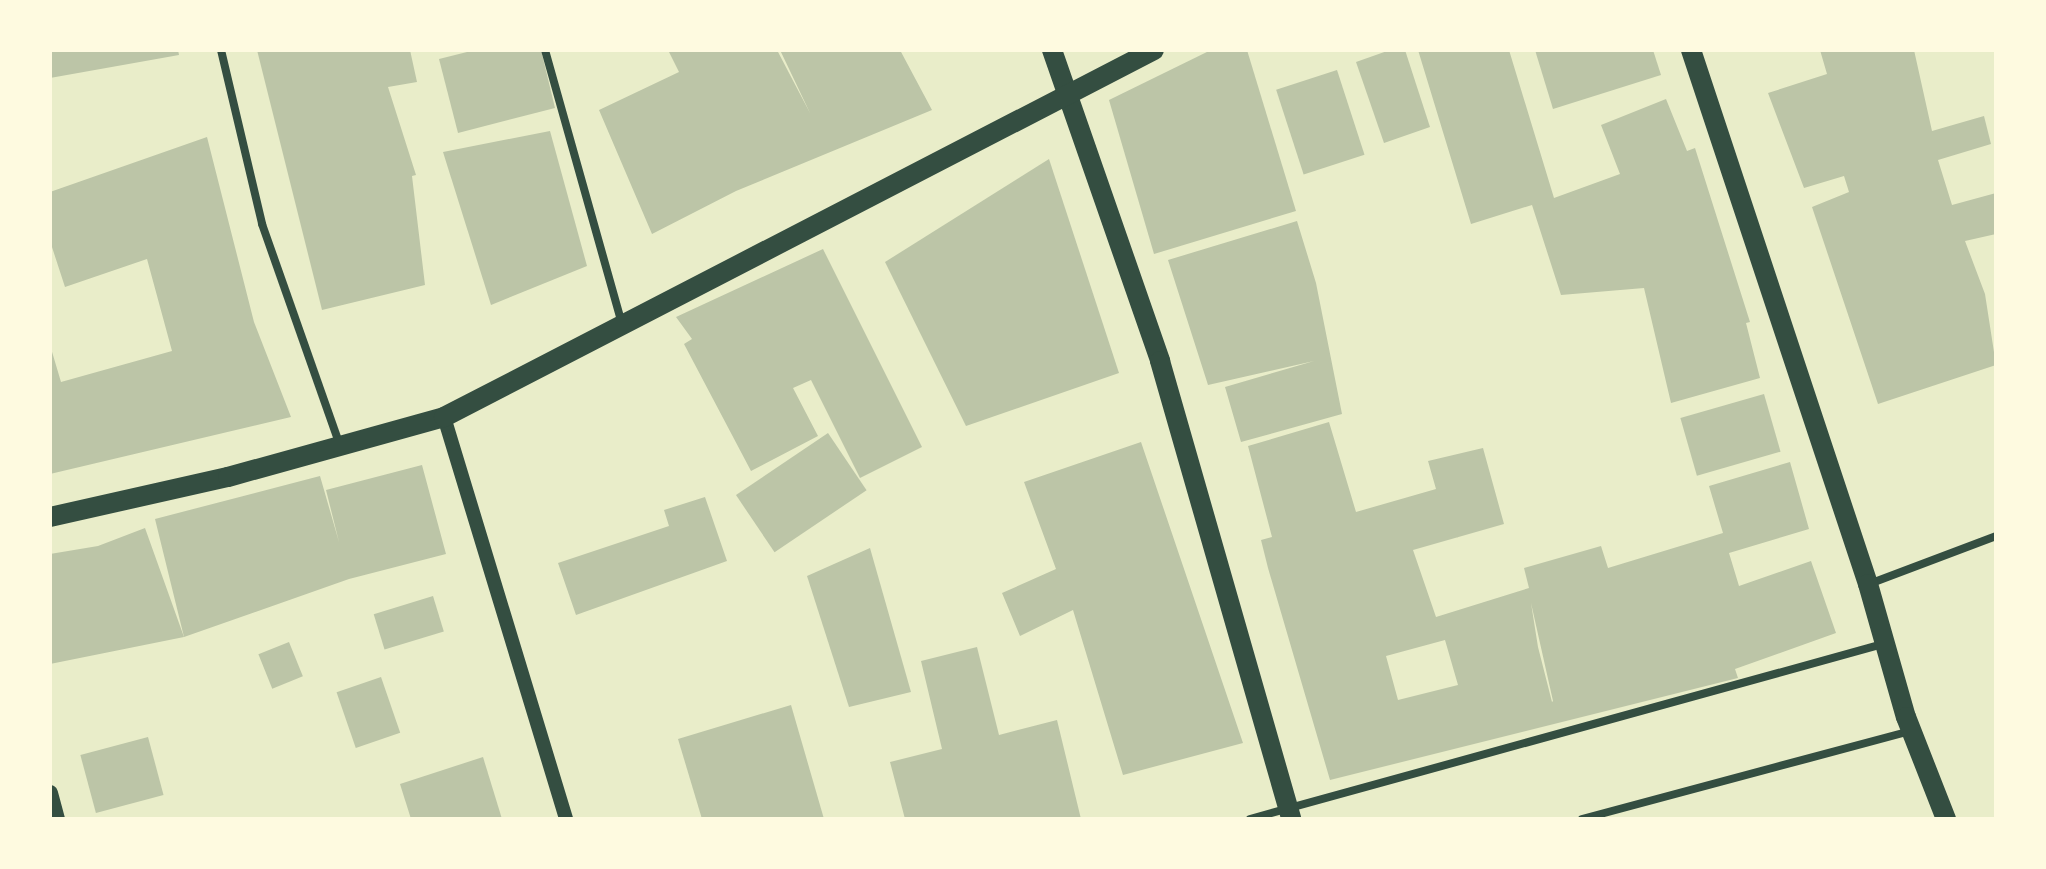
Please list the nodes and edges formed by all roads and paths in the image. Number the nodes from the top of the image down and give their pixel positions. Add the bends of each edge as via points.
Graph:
1 (221, 50) edge
2 (545, 50) edge
3 (1052, 50) edge
4 (1154, 50) edge
5 (1691, 50) edge
6 (1067, 94) junction
7 (622, 324) junction
8 (444, 417) junction
9 (339, 445) junction
10 (50, 517) edge
11 (1996, 536) edge
12 (1868, 584) junction
13 (1884, 644) junction
14 (1911, 730) junction
15 (50, 793) edge
16 (1290, 814) edge
17 (57, 819) edge
18 (566, 819) edge
19 (1250, 819) edge
20 (1582, 819) edge
21 (1946, 819) edge

1 - 9 street via 262,224
2 - 7 street
3 - 6 main road
4 - 6 main road
5 - 12 main road
6 - 7 main road
6 - 16 main road via 1160,361
7 - 8 main road
8 - 9 main road
8 - 18 street
9 - 10 main road via 228,477
11 - 12 street
12 - 13 main road
13 - 14 main road
13 - 16 street
14 - 20 street
14 - 21 main road
15 - 17 main road
16 - 19 street

